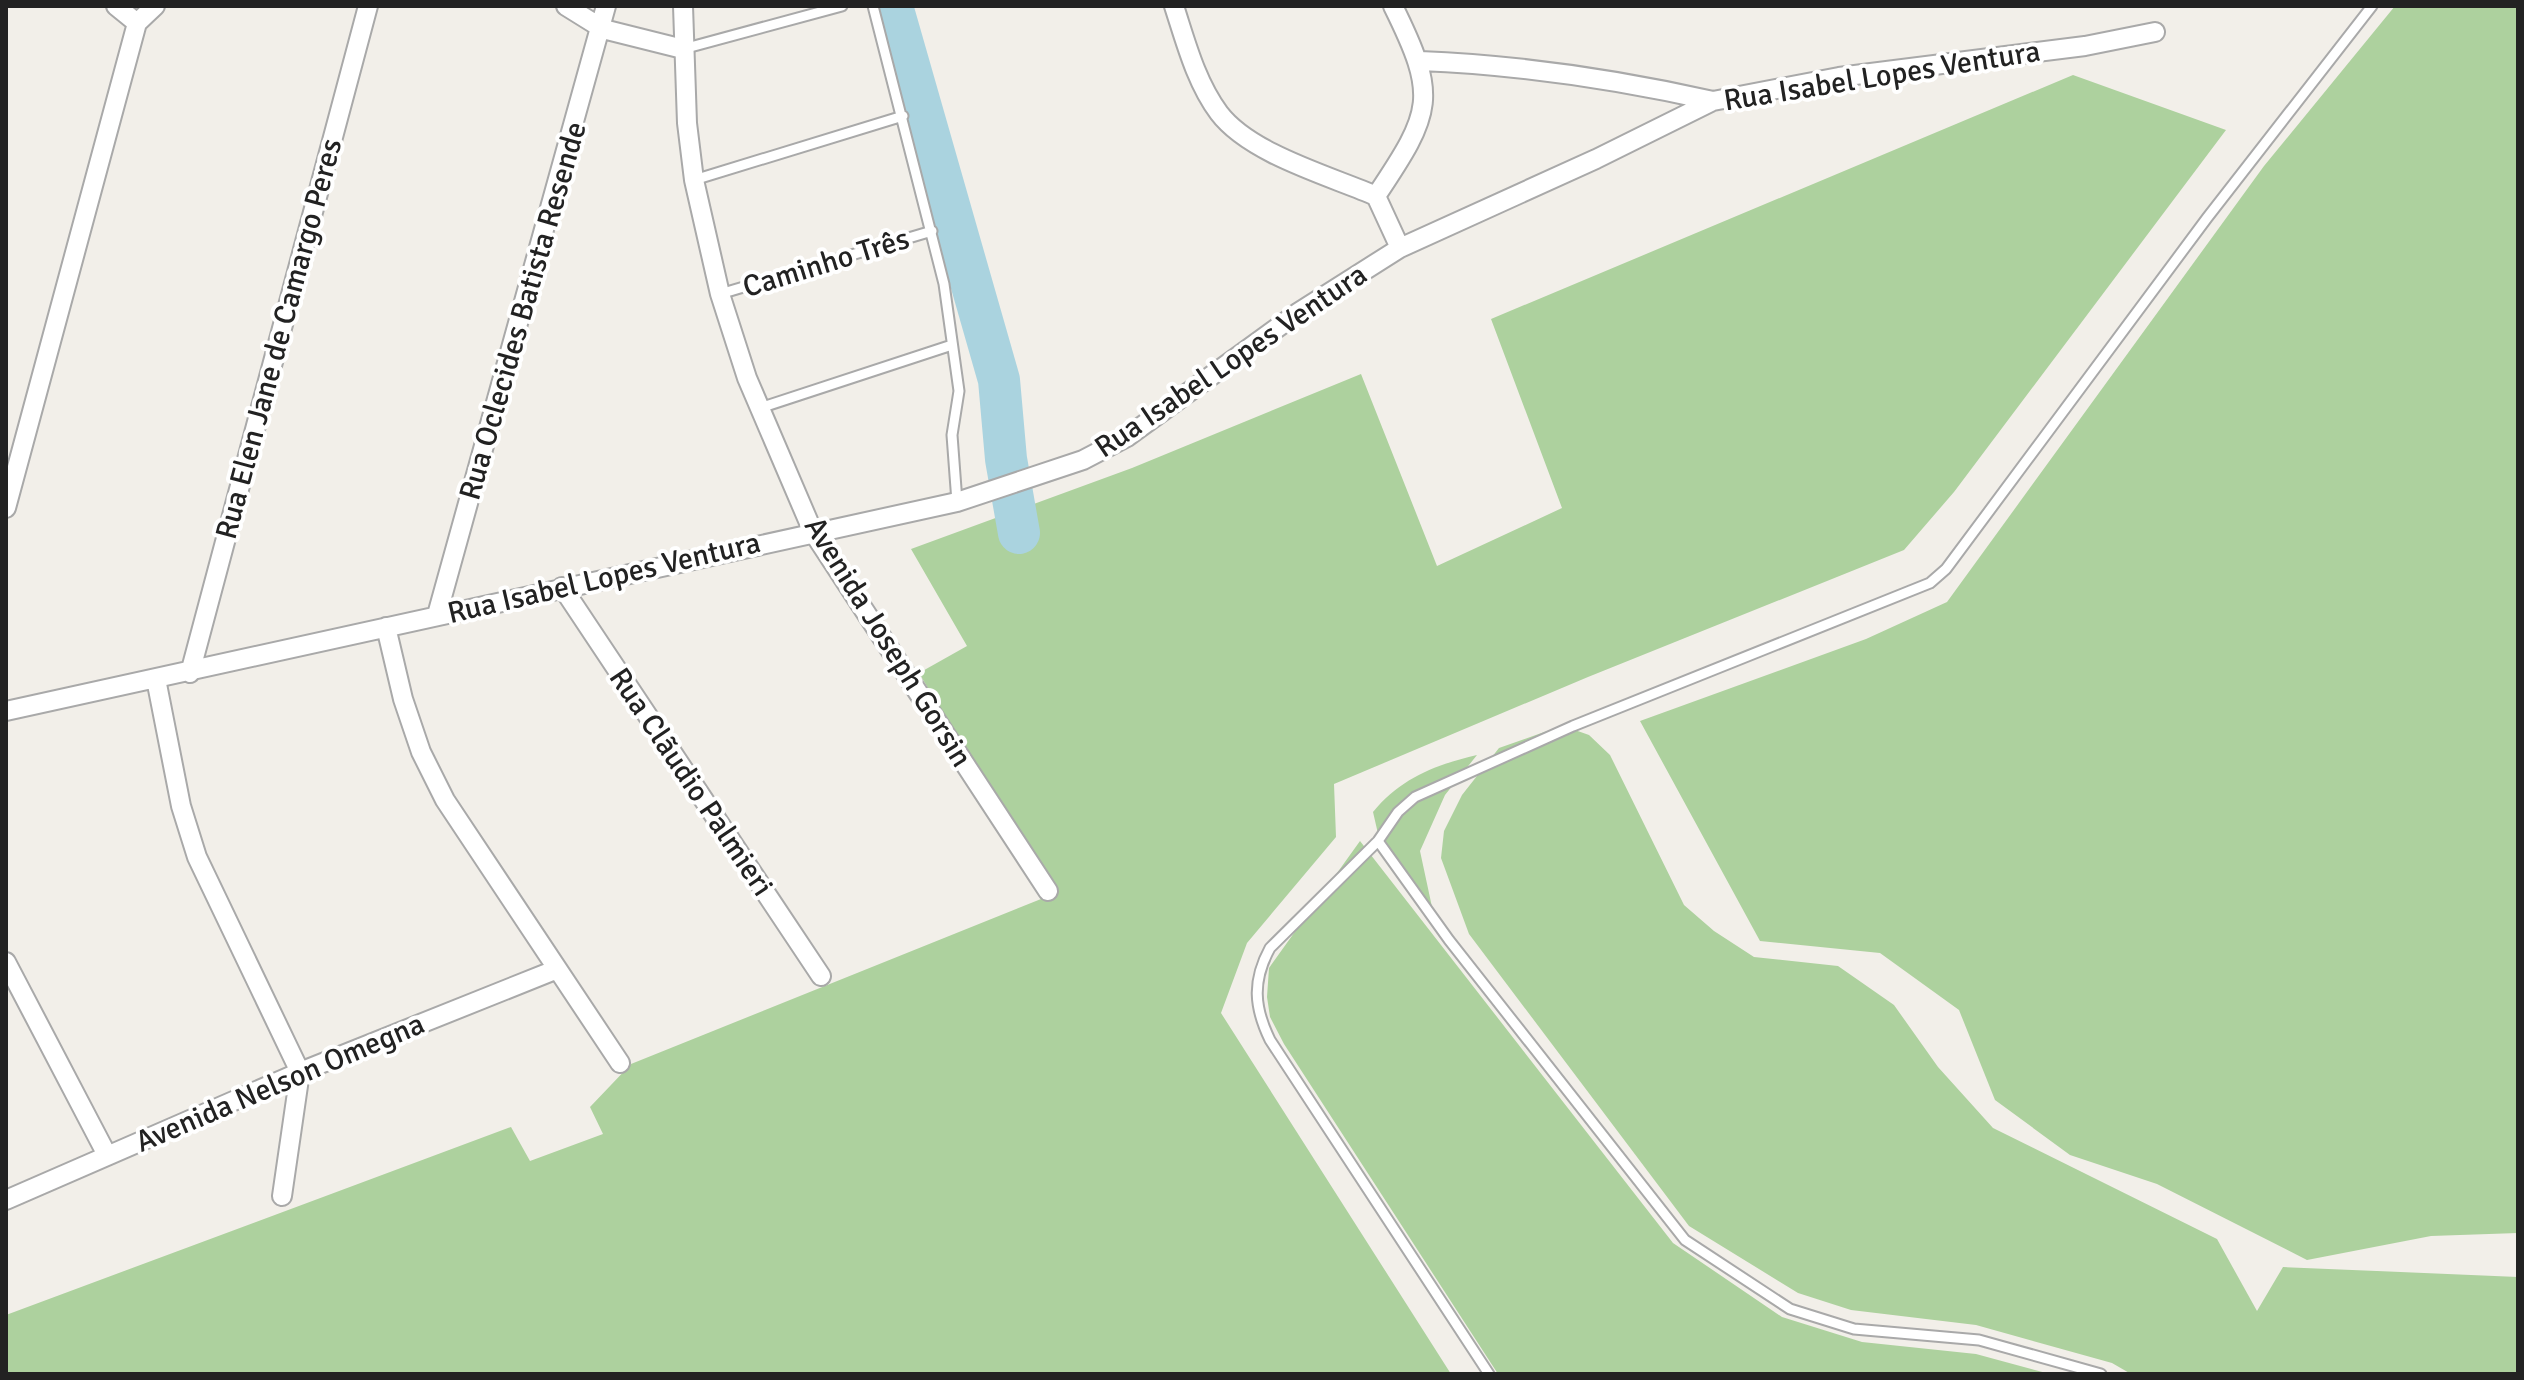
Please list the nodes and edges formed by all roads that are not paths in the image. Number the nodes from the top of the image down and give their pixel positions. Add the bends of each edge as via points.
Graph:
1 (116, 6) edge
2 (155, 6) edge
3 (368, 6) edge
4 (566, 6) edge
5 (606, 6) edge
6 (683, 6) edge
7 (842, 6) edge
8 (873, 6) edge
9 (1174, 6) edge
10 (1393, 6) edge
11 (2372, 6) edge
12 (137, 23) junction
13 (603, 29) junction
14 (2155, 32) dead end
15 (683, 49) junction
16 (1420, 61) junction
17 (1713, 101) junction
18 (903, 116) junction
19 (694, 180) junction
20 (1376, 196) junction
21 (932, 231) junction
22 (1400, 248) junction
23 (720, 294) junction
24 (952, 345) junction
25 (760, 408) junction
26 (957, 502) junction
27 (6, 508) edge
28 (813, 532) junction
29 (562, 587) junction
30 (437, 615) junction
31 (386, 627) junction
32 (190, 673) junction
33 (156, 679) junction
34 (6, 711) edge
35 (1378, 841) junction
36 (1048, 891) dead end
37 (6, 962) edge
38 (555, 970) junction
39 (821, 976) dead end
40 (620, 1063) dead end
41 (300, 1072) junction
42 (107, 1155) junction
43 (282, 1196) dead end
44 (6, 1200) edge
45 (1489, 1374) edge
46 (2101, 1374) edge

1 - 12 street
2 - 12 street
3 - 32 street, Rua Elen Jane de Camargo Peres
4 - 13 street
5 - 13 street, Rua Oclecides Batista Resende
6 - 15 street, Avenida Joseph Gorsin
7 - 15 lane
8 - 18 lane
9 - 20 street via 1199,80 1220,115 1248,141
10 - 16 street
11 - 35 lane via 1946,569 1930,583 1573,726 1415,797
12 - 27 street
13 - 15 street
13 - 30 street, Rua Oclecides Batista Resende
14 - 17 street, Rua Isabel Lopes Ventura via 1839,77
15 - 19 street, Avenida Joseph Gorsin
16 - 17 street via 1513,65
16 - 20 street via 1426,93 1419,119
17 - 22 street, Rua Isabel Lopes Ventura
18 - 19 lane
18 - 21 lane
19 - 23 street, Avenida Joseph Gorsin
20 - 22 street
21 - 23 lane, Caminho Três
21 - 24 lane
22 - 26 street, Rua Isabel Lopes Ventura via 1299,312 1127,437 1083,460
23 - 25 street, Avenida Joseph Gorsin
24 - 25 lane
24 - 26 lane via 959,391 952,435
25 - 28 street, Avenida Joseph Gorsin
26 - 28 street, Rua Isabel Lopes Ventura
28 - 29 street, Rua Isabel Lopes Ventura
28 - 36 street, Avenida Joseph Gorsin
29 - 30 street, Rua Isabel Lopes Ventura
29 - 39 street, Rua Clãudio Palmieri
30 - 31 street, Rua Isabel Lopes Ventura
31 - 32 street, Rua Isabel Lopes Ventura
31 - 38 street via 421,752 445,800
32 - 33 street, Rua Isabel Lopes Ventura
33 - 34 street, Rua Isabel Lopes Ventura
33 - 41 street via 181,806 197,857
35 - 45 lane via 1270,948 1258,971 1258,1016
35 - 46 lane via 1449,940 1685,1240 1790,1309 1854,1329 1979,1340
37 - 42 street
38 - 40 street
38 - 41 street, Avenida Nelson Omegna
41 - 42 street, Avenida Nelson Omegna
41 - 43 street
42 - 44 street, Avenida Nelson Omegna

